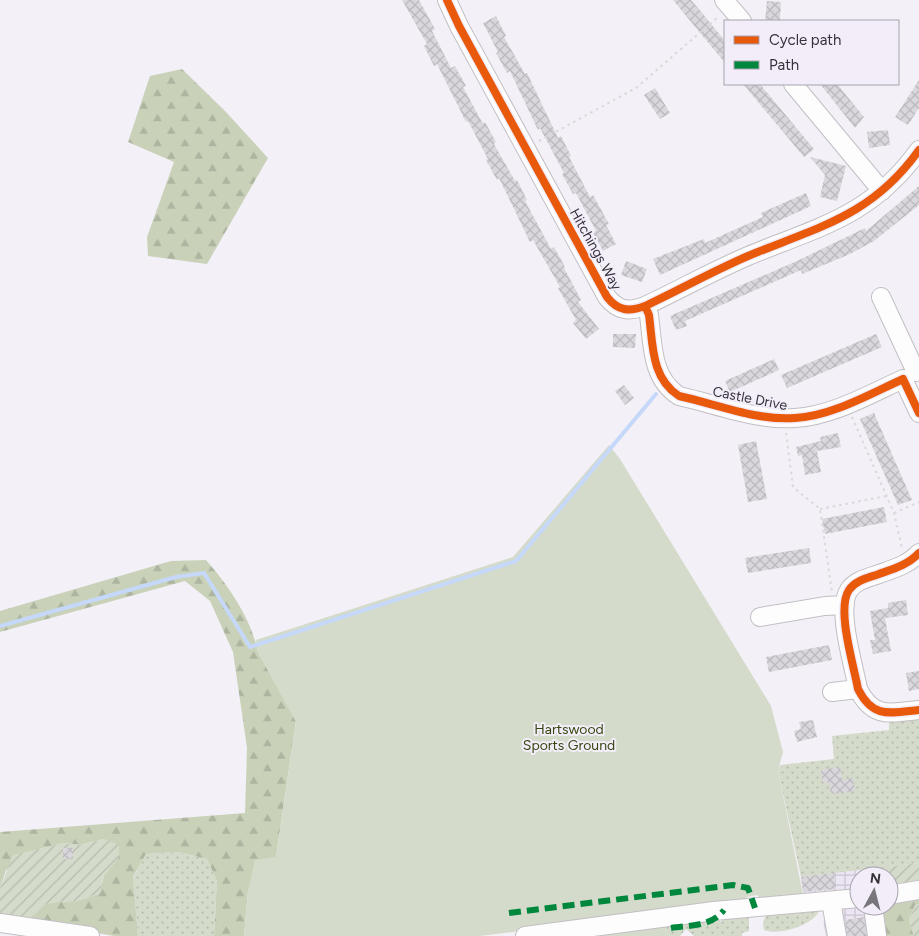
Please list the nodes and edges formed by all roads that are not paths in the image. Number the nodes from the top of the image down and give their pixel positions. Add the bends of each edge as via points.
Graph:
1 (447, 0) edge
2 (729, 2) edge
3 (741, 20) edge
4 (794, 85) edge
5 (919, 150) edge
6 (882, 191) junction
7 (881, 297) dead end
8 (645, 306) junction
9 (913, 374) edge
10 (919, 413) edge
11 (919, 553) edge
12 (844, 605) junction
13 (760, 617) dead end
14 (858, 688) junction
15 (832, 692) dead end
16 (919, 710) edge
17 (919, 890) edge
18 (899, 893) edge
19 (849, 899) edge
20 (832, 901) junction
21 (874, 916) edge
22 (0, 923) edge
23 (90, 936) edge
24 (525, 936) edge
25 (837, 936) edge
26 (877, 936) edge

1 - 8 street, Hitchings Way via 458,26 607,297 624,310
2 - 3 street
4 - 6 street
5 - 6 street, Hitchings Way
6 - 8 street, Hitchings Way via 859,209 832,223 746,257
7 - 9 street
8 - 9 street, Castle Drive via 657,371 669,389 679,396 784,419 814,415 846,404
9 - 10 street
11 - 12 street via 905,564 858,582 849,590
12 - 13 street
12 - 14 street
14 - 15 street
14 - 16 street via 870,708 885,713
17 - 18 street
19 - 20 street
20 - 24 street via 714,911
20 - 25 street
21 - 26 street
22 - 23 street

